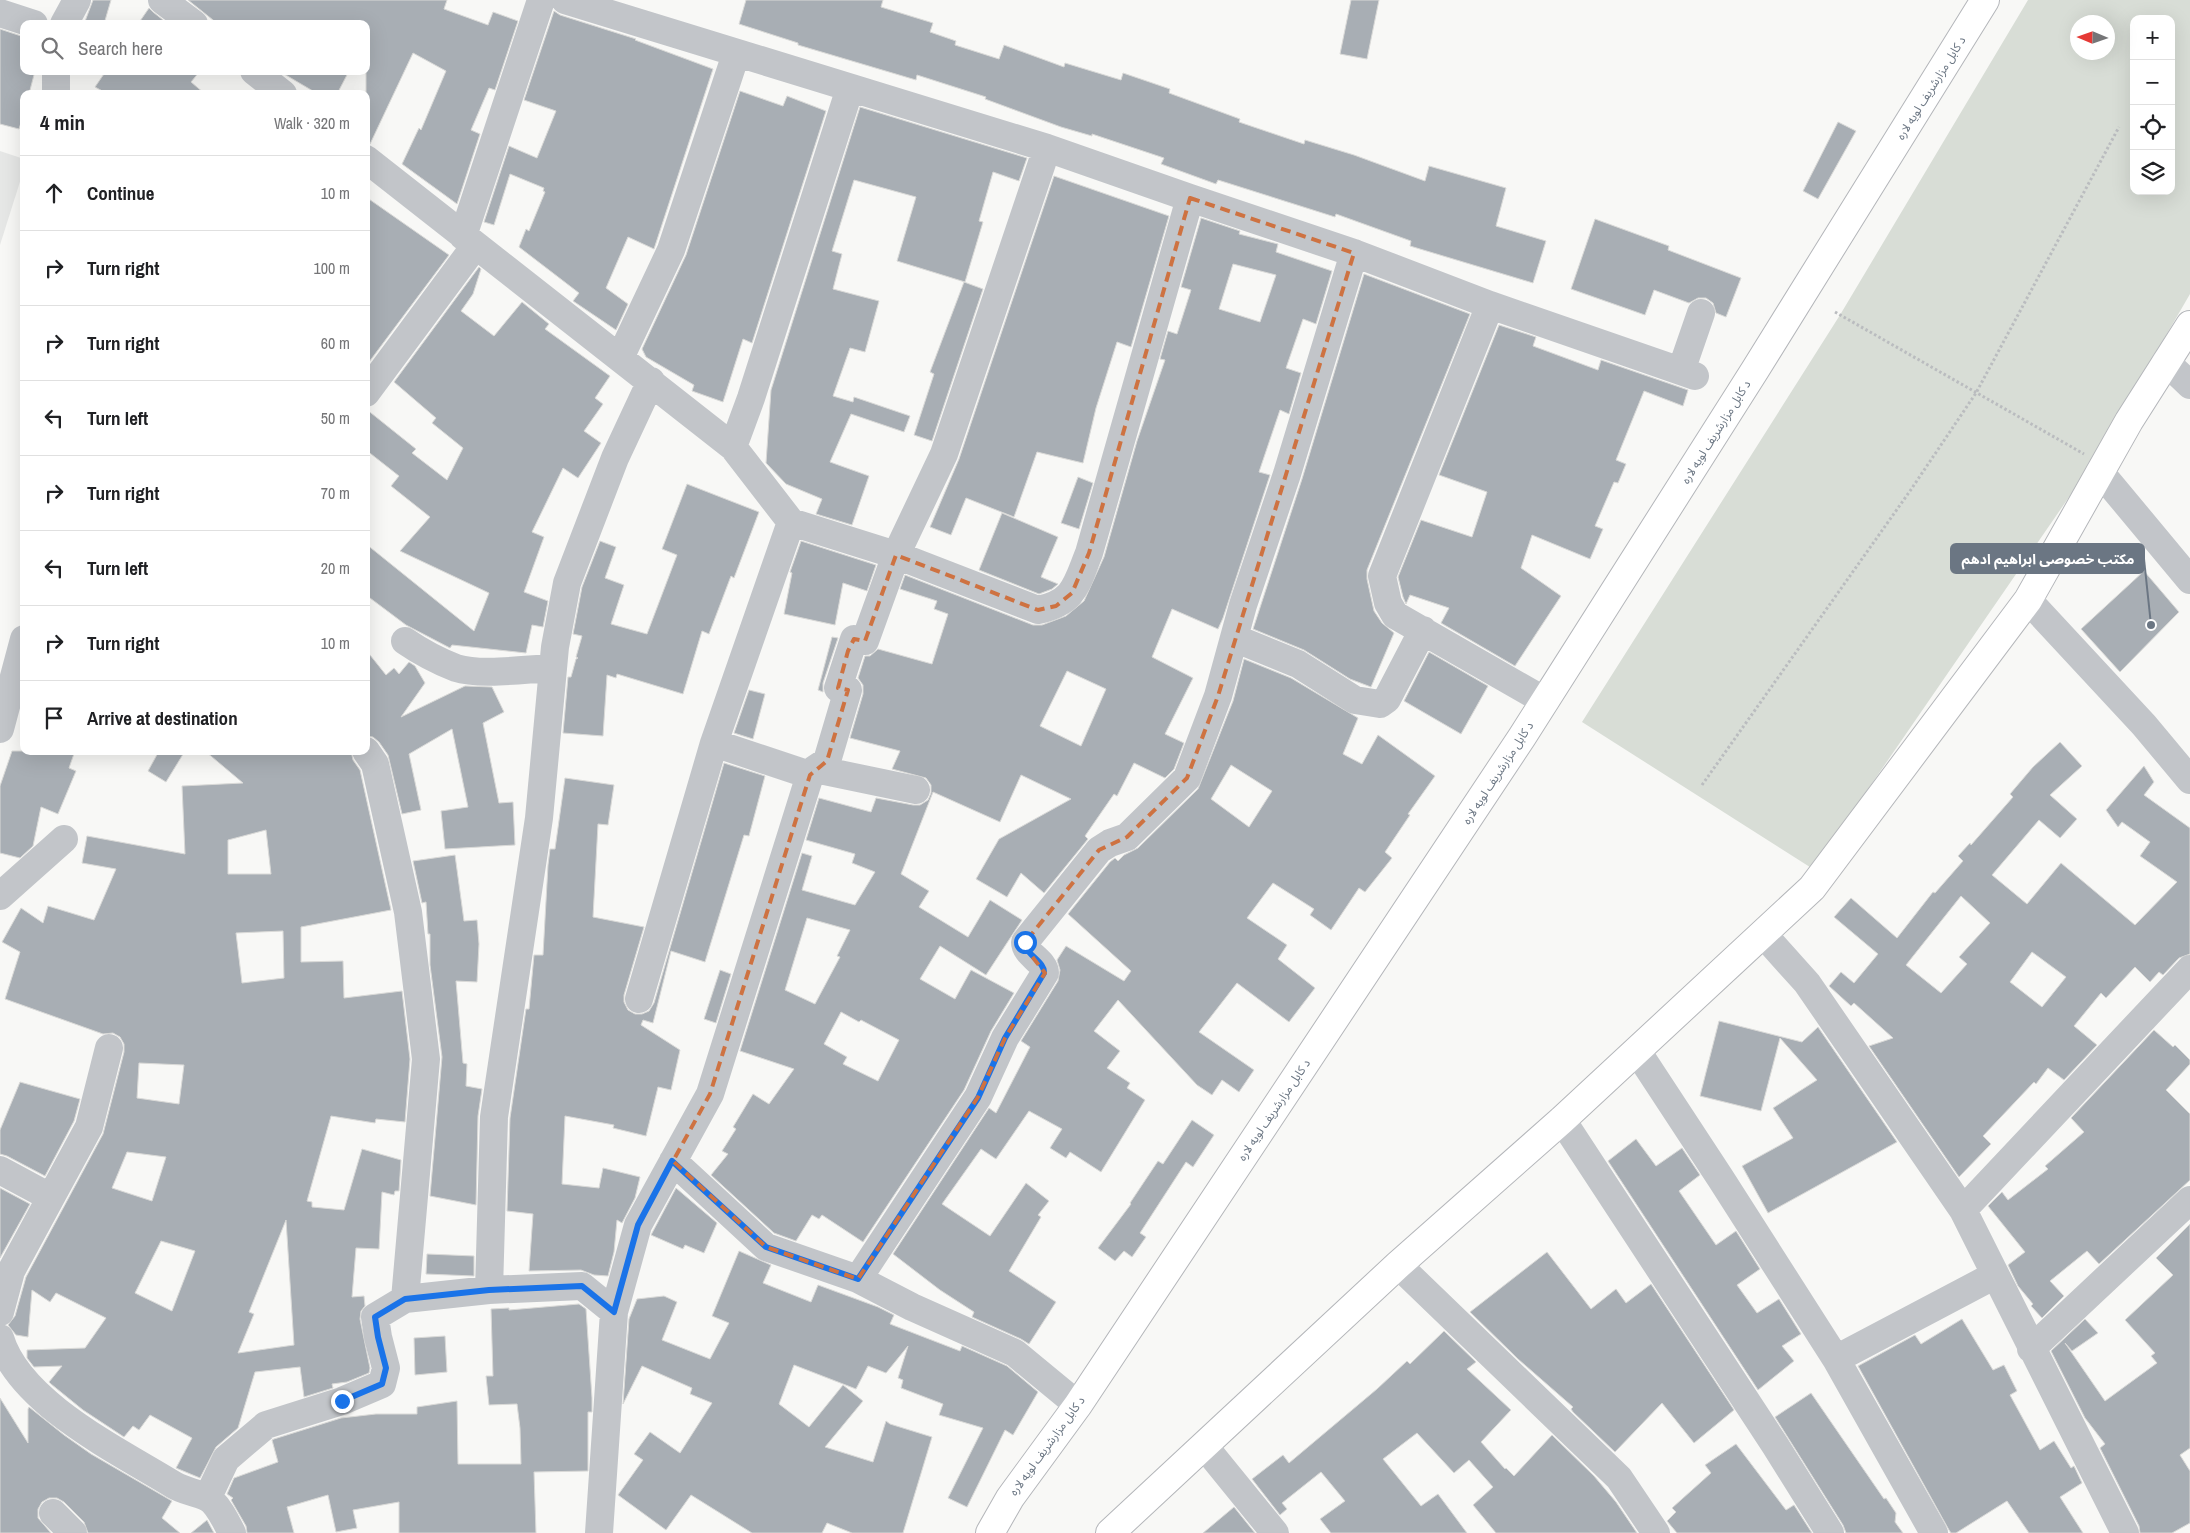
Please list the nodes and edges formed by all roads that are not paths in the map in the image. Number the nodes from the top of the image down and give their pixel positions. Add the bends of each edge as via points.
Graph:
1 (76, 0) edge
2 (162, 0) edge
3 (541, 0) edge
4 (565, 0) edge
5 (1985, 0) edge
6 (0, 13) edge
7 (22, 20) edge
8 (66, 20) edge
9 (189, 20) edge
10 (736, 54) junction
11 (56, 75) edge
12 (259, 75) edge
13 (850, 88) junction
14 (56, 90) edge
15 (278, 90) edge
16 (1047, 148) junction
17 (370, 162) edge
18 (1190, 198) junction
19 (469, 241) junction
20 (1354, 253) junction
21 (1490, 305) junction
22 (1700, 313) dead end
23 (2190, 325) edge
24 (620, 358) junction
25 (2166, 362) junction
26 (651, 381) junction
27 (2190, 385) edge
28 (370, 388) edge
29 (733, 447) junction
30 (2102, 469) junction
31 (791, 522) junction
32 (896, 555) junction
33 (2190, 580) edge
34 (2028, 600) junction
35 (1423, 630) junction
36 (1234, 638) junction
37 (404, 641) dead end
38 (20, 654) edge
39 (553, 668) junction
40 (1545, 701) junction
41 (0, 729) edge
42 (714, 743) junction
43 (369, 755) edge
44 (812, 772) junction
45 (2190, 780) edge
46 (916, 790) dead end
47 (64, 839) dead end
48 (0, 896) edge
49 (1763, 934) junction
50 (2190, 969) edge
51 (639, 999) dead end
52 (109, 1048) dead end
53 (1637, 1052) junction
54 (1562, 1120) junction
55 (672, 1161) junction
56 (0, 1170) edge
57 (50, 1197) junction
58 (2190, 1200) edge
59 (1963, 1210) junction
60 (1398, 1265) junction
61 (1995, 1275) junction
62 (858, 1279) junction
63 (489, 1290) junction
64 (405, 1299) junction
65 (0, 1312) edge
66 (614, 1312) junction
67 (0, 1338) edge
68 (2031, 1348) junction
69 (1836, 1359) junction
70 (1078, 1404) junction
71 (1205, 1446) junction
72 (208, 1498) junction
73 (53, 1513) dead end
74 (73, 1533) edge
75 (232, 1533) edge
76 (599, 1533) edge
77 (990, 1533) edge
78 (1110, 1533) edge
79 (1275, 1533) edge
80 (1656, 1533) edge
81 (1830, 1533) edge
82 (1934, 1533) edge
83 (2125, 1533) edge

1 - 8 street
2 - 9 street
3 - 19 street
4 - 10 street
5 - 40 highway, د کابل مزارشریف لویه لاره
6 - 7 street
10 - 13 street
10 - 24 street via 671,250
11 - 14 street
12 - 15 street
13 - 16 street
13 - 29 street
16 - 18 street
16 - 32 street via 944,454
17 - 19 street
18 - 20 street
18 - 32 street via 1089,553 1072,593 1056,606 1038,610
19 - 24 street
19 - 28 street
20 - 21 street
20 - 36 street
21 - 22 street via 1688,374
21 - 35 street via 1382,576 1388,603 1395,615
23 - 25 highway
24 - 26 street
25 - 27 street
25 - 30 highway
26 - 29 street
26 - 39 street via 615,458 566,583
29 - 31 street
30 - 33 street
30 - 34 highway
31 - 32 street
31 - 42 street
32 - 44 street via 865,641 854,639 848,651 838,688 848,690 827,761
34 - 45 street via 2144,725
34 - 49 highway via 1812,888
35 - 36 street via 1387,699 1380,704 1355,700 1298,664
35 - 40 street
36 - 62 street via 1218,696 1187,778 1126,837 1099,850 1025,942 1026,948 1044,968 1044,973 1005,1038 978,1098
37 - 39 street via 430,657 458,668 490,671
38 - 41 street
39 - 63 street via 539,818 494,1117
40 - 70 highway, د کابل مزارشریف لویه لاره
42 - 44 street
42 - 51 street
43 - 64 street via 375,764 408,912 426,1059
44 - 46 street
44 - 55 street via 710,1094
47 - 48 street
49 - 53 highway
49 - 59 street via 1807,983
50 - 59 street
52 - 57 street via 88,1128
53 - 54 highway
53 - 69 street
54 - 60 highway
54 - 81 street
55 - 62 street via 766,1247
55 - 66 street via 638,1225
56 - 57 street
57 - 65 street via 11,1271
58 - 68 street
59 - 61 street
60 - 71 highway
60 - 80 street via 1619,1478
61 - 68 street
61 - 69 street
62 - 70 street via 1015,1353
63 - 64 street
63 - 66 street via 582,1286
64 - 72 street via 375,1317 386,1368 382,1384 342,1401 266,1425 226,1459
66 - 76 street
67 - 72 street via 17,1374 63,1417 182,1490
68 - 83 street
69 - 82 street
70 - 77 highway, د کابل مزارشریف لویه لاره via 1010,1498
71 - 78 highway
71 - 79 street
72 - 75 street
73 - 74 street

